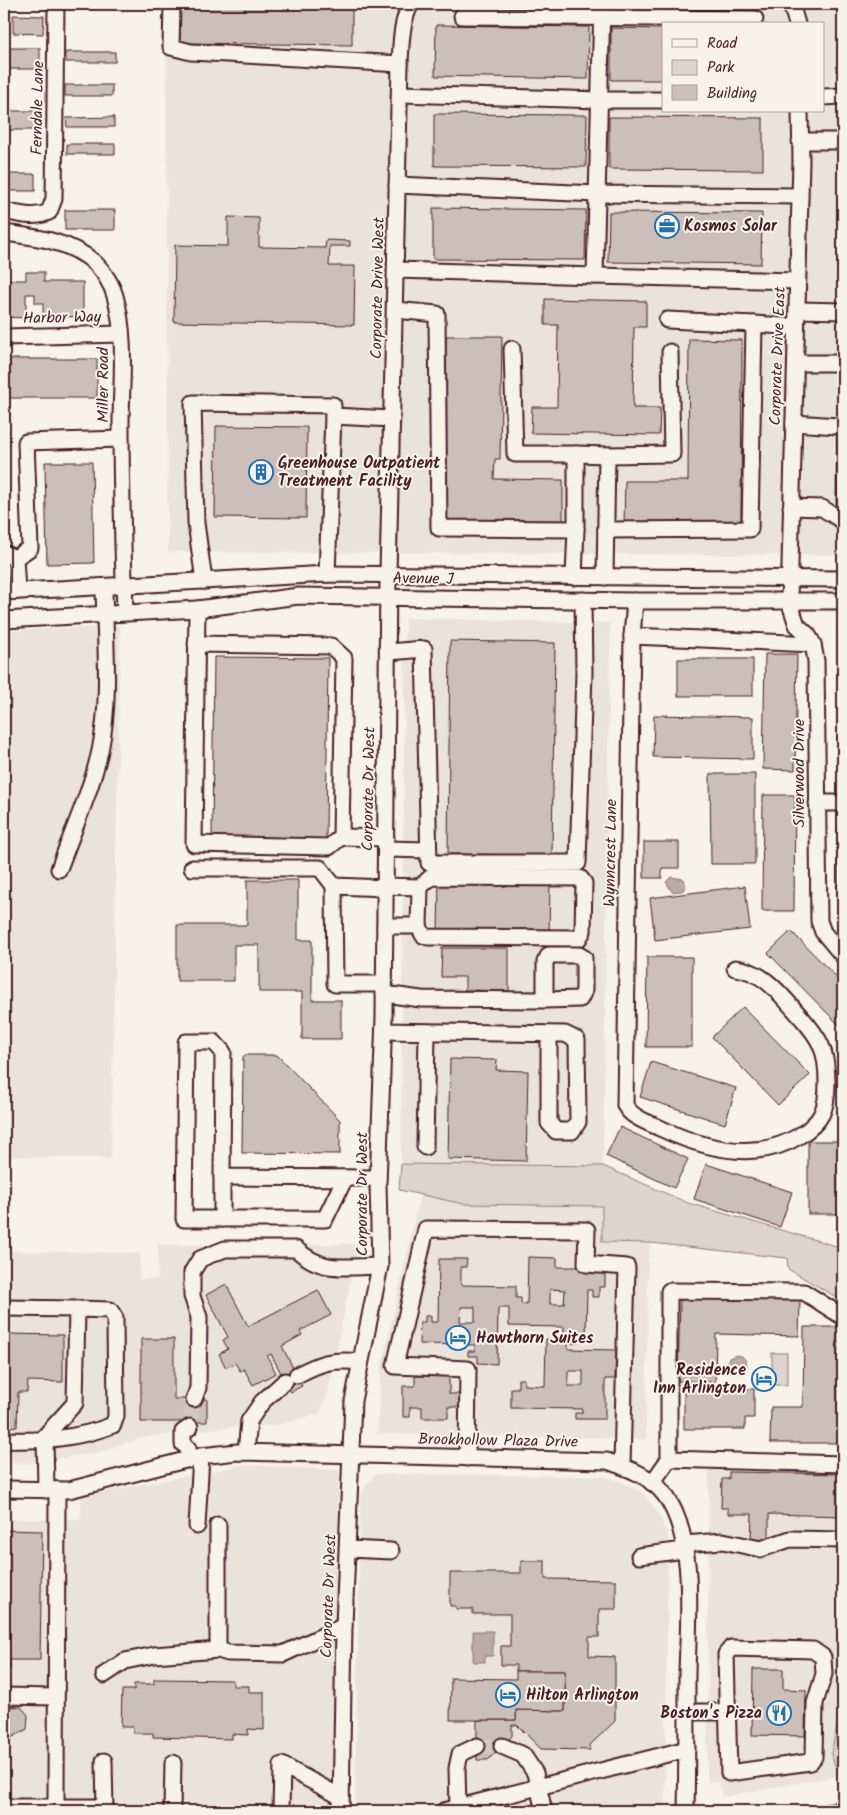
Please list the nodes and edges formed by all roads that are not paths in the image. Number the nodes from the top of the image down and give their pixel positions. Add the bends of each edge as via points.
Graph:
1 (56, 4) edge
2 (172, 4) edge
3 (411, 4) edge
4 (792, 4) edge
5 (602, 11) edge
6 (462, 16) dead end
7 (755, 19) dead end
8 (796, 22) edge
9 (400, 64) junction
10 (400, 94) junction
11 (843, 96) edge
12 (824, 97) edge
13 (600, 100) junction
14 (662, 100) edge
15 (800, 112) edge
16 (800, 141) junction
17 (843, 141) edge
18 (398, 185) junction
19 (597, 194) junction
20 (800, 196) junction
21 (4, 211) edge
22 (4, 233) edge
23 (396, 270) junction
24 (595, 276) junction
25 (798, 281) junction
26 (394, 310) junction
27 (797, 310) junction
28 (843, 311) edge
29 (668, 320) dead end
30 (754, 324) junction
31 (796, 327) junction
32 (121, 334) junction
33 (4, 336) edge
34 (512, 349) dead end
35 (670, 352) dead end
36 (796, 363) junction
37 (843, 364) edge
38 (333, 416) junction
39 (392, 419) junction
40 (794, 423) junction
41 (843, 423) edge
42 (121, 439) junction
43 (576, 454) junction
44 (607, 455) junction
45 (791, 507) junction
46 (843, 521) edge
47 (576, 529) junction
48 (606, 530) junction
49 (9, 555) edge
50 (327, 574) junction
51 (388, 574) junction
52 (574, 577) junction
53 (605, 578) junction
54 (789, 578) junction
55 (843, 579) edge
56 (204, 581) junction
57 (124, 587) junction
58 (104, 588) junction
59 (10, 592) edge
60 (388, 596) junction
61 (583, 600) junction
62 (635, 601) junction
63 (789, 601) junction
64 (843, 601) edge
65 (197, 609) junction
66 (125, 612) junction
67 (104, 614) junction
68 (4, 620) edge
69 (632, 636) junction
70 (196, 644) junction
71 (813, 644) junction
72 (389, 652) junction
73 (817, 803) junction
74 (843, 803) edge
75 (341, 837) junction
76 (386, 844) junction
77 (428, 850) junction
78 (192, 868) dead end
79 (59, 869) dead end
80 (334, 886) junction
81 (385, 887) junction
82 (420, 887) junction
83 (385, 926) junction
84 (419, 926) junction
85 (841, 949) edge
86 (735, 968) dead end
87 (384, 989) junction
88 (545, 1000) dead end
89 (384, 1031) junction
90 (427, 1032) junction
91 (549, 1034) junction
92 (425, 1147) dead end
93 (222, 1177) junction
94 (345, 1178) junction
95 (378, 1178) junction
96 (222, 1219) junction
97 (380, 1266) junction
98 (4, 1308) edge
99 (77, 1309) junction
100 (843, 1317) edge
101 (360, 1362) junction
102 (194, 1400) tunnel mouth
103 (190, 1425) tunnel mouth
104 (4, 1440) edge
105 (45, 1441) junction
106 (246, 1452) junction
107 (192, 1455) junction
108 (350, 1455) junction
109 (467, 1458) junction
110 (669, 1460) junction
111 (843, 1464) edge
112 (622, 1466) junction
113 (652, 1483) junction
114 (4, 1489) edge
115 (51, 1490) junction
116 (197, 1526) dead end
117 (218, 1526) dead end
118 (843, 1540) edge
119 (684, 1547) junction
120 (348, 1549) junction
121 (391, 1551) dead end
122 (639, 1556) dead end
123 (344, 1626) junction
124 (218, 1650) junction
125 (104, 1675) dead end
126 (4, 1696) edge
127 (54, 1697) junction
128 (687, 1712) junction
129 (728, 1712) junction
130 (477, 1746) tunnel mouth
131 (502, 1746) tunnel mouth
132 (687, 1749) junction
133 (104, 1761) dead end
134 (173, 1762) dead end
135 (538, 1787) junction
136 (341, 1804) edge
137 (4, 1807) edge
138 (56, 1807) junction
139 (105, 1809) edge
140 (451, 1809) edge
141 (843, 1809) edge
142 (172, 1811) edge
143 (281, 1811) edge
144 (544, 1811) edge
145 (686, 1811) edge
146 (831, 1811) edge

1 - 21 street, Ferndale Lane via 54,199 49,212 34,216
2 - 9 street via 171,48 191,52
3 - 9 street, Corporate Drive West via 401,44
4 - 8 street
5 - 6 street
5 - 7 street
5 - 13 street
9 - 10 street, Corporate Drive West
10 - 13 street
10 - 18 street, Corporate Drive West
11 - 12 street
13 - 14 street
13 - 19 street
15 - 16 street, Corporate Drive East
16 - 17 street
16 - 20 street, Corporate Drive East
18 - 19 street
18 - 23 street, Corporate Drive West
19 - 20 street
19 - 24 street
20 - 25 street, Corporate Drive East
22 - 32 street, Miller Road via 58,242 97,264 115,296
23 - 24 street
23 - 26 street, Corporate Drive West
24 - 25 street
25 - 27 street, Corporate Drive East
26 - 39 street, Corporate Drive West
26 - 47 street via 437,314 439,528
27 - 28 street
27 - 31 street, Corporate Drive East
29 - 30 street
30 - 31 street
30 - 48 street via 750,529
31 - 36 street, Corporate Drive East
32 - 33 street, Harbor Way
32 - 42 street, Miller Road
34 - 43 street via 515,454
35 - 44 street via 672,454
36 - 37 street
36 - 40 street, Corporate Drive East
38 - 39 street
38 - 50 street
38 - 56 street via 333,406 193,403 196,523
39 - 51 street, Corporate Drive West
40 - 41 street via 838,426
40 - 45 street, Corporate Drive East
42 - 49 street via 26,442 30,548
42 - 57 street, Miller Road
43 - 44 street
43 - 47 street
44 - 48 street
45 - 46 street via 822,508
45 - 54 street, Corporate Drive East
47 - 52 street
48 - 53 street
49 - 59 street
50 - 51 street, Avenue J
50 - 56 street, Avenue J
51 - 52 street, Avenue J
51 - 60 street, Corporate Dr West
52 - 53 street, Avenue J
53 - 54 street, Avenue J
54 - 55 street, Avenue J
54 - 63 street, Corporate Drive East
56 - 57 street, Avenue J
57 - 58 street, Avenue J
57 - 66 street, Miller Road
58 - 59 street, Avenue J
58 - 67 street
60 - 61 street, Avenue J
60 - 65 street, Avenue J via 299,596
60 - 72 street, Corporate Dr West
61 - 62 street, Avenue J
61 - 77 street via 578,863 429,863
62 - 63 street, Avenue J
62 - 69 street, Wynncrest Lane
63 - 64 street, Avenue J
63 - 71 street via 797,625
65 - 66 street, Avenue J
65 - 70 street
66 - 67 street, Avenue J
67 - 68 street, Avenue J
67 - 79 street via 106,695 100,748 92,780
69 - 71 street
69 - 86 street, Wynncrest Lane via 624,1105 632,1114 681,1138 722,1149 766,1150 790,1142 820,1118 827,1103 825,1052 815,1033 772,986 748,969
70 - 75 street via 331,646 344,658
70 - 75 street via 194,844 329,847
71 - 73 street, Silverwood Drive via 816,661
72 - 76 street, Corporate Dr West
72 - 77 street via 424,649
73 - 74 street
73 - 85 street, Silverwood Drive via 819,921 822,932
75 - 76 street
76 - 77 street
76 - 81 street, Corporate Dr West
78 - 80 street via 320,868
80 - 81 street
80 - 87 street via 334,984
81 - 82 street
81 - 83 street, Corporate Dr West
82 - 84 street
82 - 84 street via 431,877 580,878 584,883 583,931 579,938 428,937
83 - 84 street
83 - 87 street, Corporate Dr West
87 - 88 street via 421,999
87 - 89 street, Corporate Dr West
89 - 90 street
89 - 95 street, Corporate Dr West
90 - 91 street
90 - 92 street
91 - 91 street via 566,1034 577,1040 578,1122 572,1131 556,1131 549,1123
93 - 94 street
93 - 96 street
93 - 96 street via 223,1052 214,1042 186,1042 184,1219
94 - 95 street
94 - 96 street via 325,1219
95 - 97 street, Corporate Dr West
97 - 101 street, Corporate Dr West
97 - 102 street via 324,1267 309,1261 296,1249 224,1249 200,1259 192,1272 192,1296 199,1317 198,1388
98 - 99 street
99 - 105 street via 75,1403 45,1436
99 - 105 street via 110,1310 115,1318 116,1416 113,1425 97,1431
100 - 110 street via 804,1292 669,1291
101 - 106 street via 322,1362 291,1378 262,1402 249,1421
101 - 108 street, Corporate Dr West via 353,1401
103 - 107 street via 193,1431
104 - 105 street
105 - 115 street
106 - 107 street, Brookhollow Plaza Drive
106 - 108 street, Brookhollow Plaza Drive
107 - 115 street, Brookhollow Plaza Drive via 77,1488
107 - 116 street
108 - 109 street, Brookhollow Plaza Drive
108 - 120 street, Corporate Dr West
109 - 112 street, Brookhollow Plaza Drive via 607,1461
109 - 112 street via 468,1369 395,1366 426,1229 587,1230 586,1264 627,1267
110 - 111 street
110 - 113 street
112 - 113 street, Brookhollow Plaza Drive
113 - 119 street, Brookhollow Plaza Drive via 667,1498 677,1519
114 - 115 street, Brookhollow Plaza Drive
115 - 127 street
117 - 124 street
118 - 119 street via 790,1539 761,1549 723,1541
119 - 122 street
119 - 128 street, Brookhollow Plaza Drive via 688,1584
120 - 121 street
120 - 123 street, Corporate Dr West
123 - 124 street via 283,1654
123 - 136 street, Corporate Dr West
124 - 125 street via 154,1655 125,1661
126 - 127 street
127 - 138 street
128 - 129 street
128 - 132 street, Brookhollow Plaza Drive
129 - 129 street via 726,1654 731,1648 813,1650 823,1658 824,1674 815,1703 814,1756 810,1762 729,1773
130 - 140 street via 460,1754
131 - 135 street via 523,1755 535,1773
132 - 135 street
132 - 145 street, Brookhollow Plaza Drive
133 - 139 street
134 - 142 street
135 - 140 street
135 - 144 street
136 - 143 street via 282,1765
137 - 138 street
138 - 139 street
141 - 146 street

